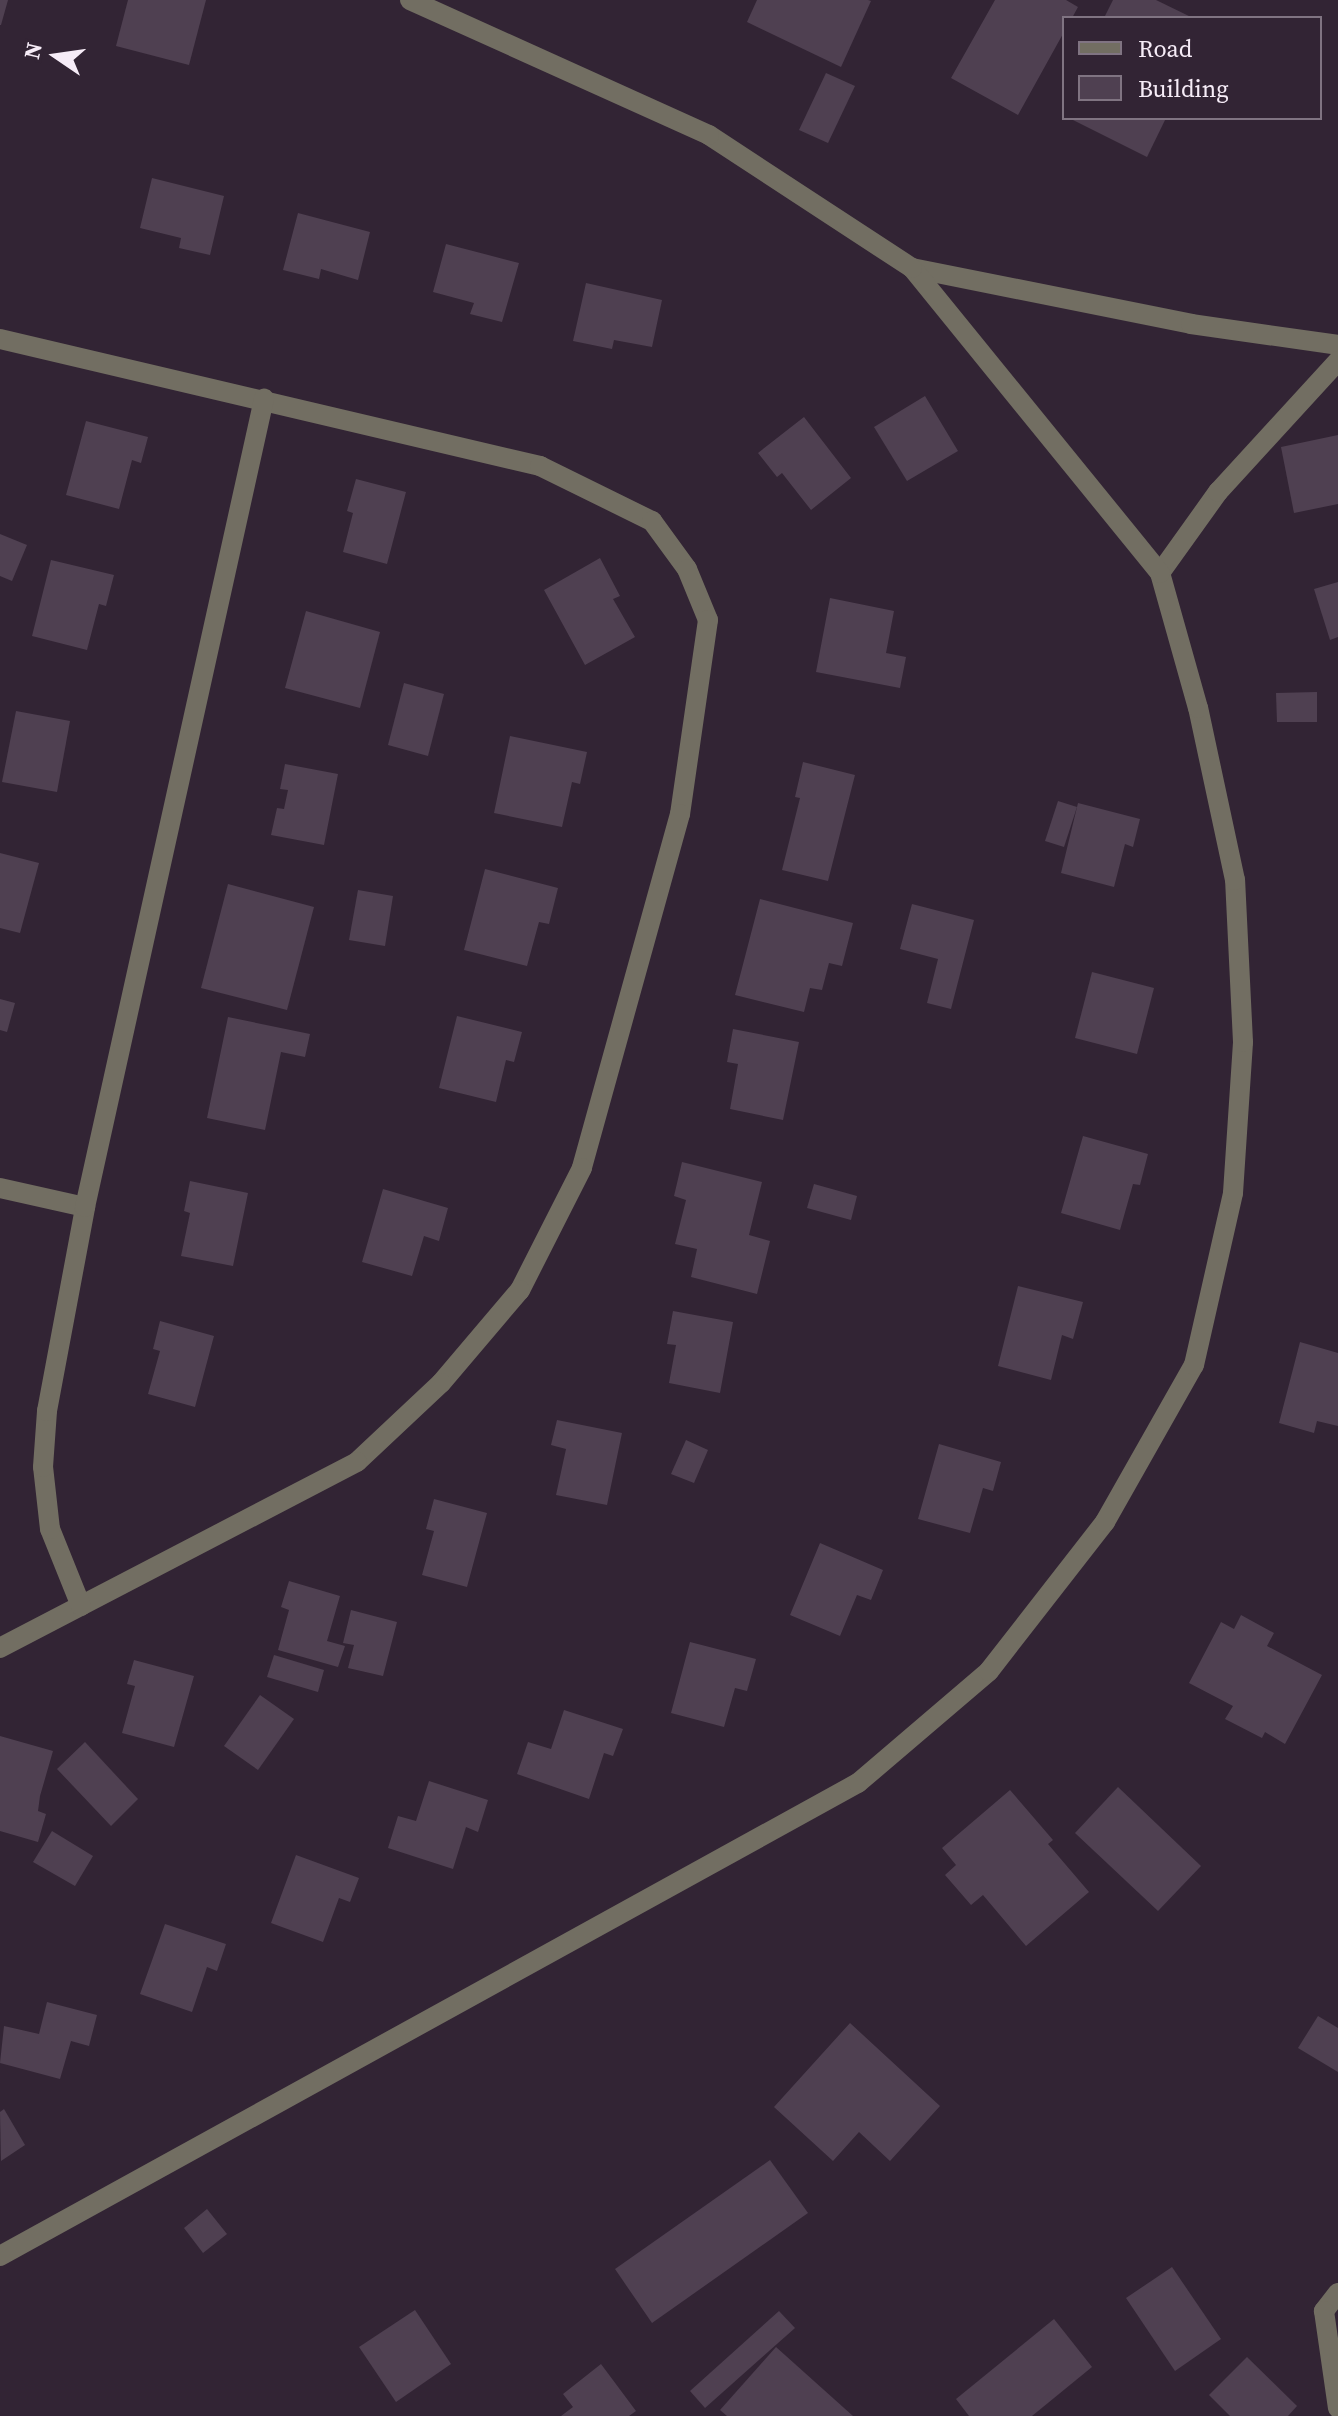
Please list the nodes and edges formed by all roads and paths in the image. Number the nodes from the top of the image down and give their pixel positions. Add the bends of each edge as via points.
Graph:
1 (410, 0) edge
2 (912, 268) junction
3 (0, 339) edge
4 (1338, 345) edge
5 (1338, 361) edge
6 (264, 399) junction
7 (1160, 573) junction
8 (0, 1188) edge
9 (85, 1207) junction
10 (81, 1606) junction
11 (0, 1648) edge
12 (0, 2256) edge
13 (1338, 2293) edge
14 (1338, 2408) edge

1 - 2 street via 709,135
2 - 4 street via 1191,324
2 - 7 street
3 - 6 street
5 - 7 street via 1218,492
6 - 9 street
6 - 10 street via 540,466 652,521 687,569 708,620 680,814 582,1168 520,1290 441,1383 357,1462
7 - 12 street via 1198,708 1235,880 1243,1042 1233,1193 1194,1365 1105,1522 989,1671 858,1783
8 - 9 street
9 - 10 street via 47,1411 43,1467 50,1529
10 - 11 street
13 - 14 street via 1324,2311

